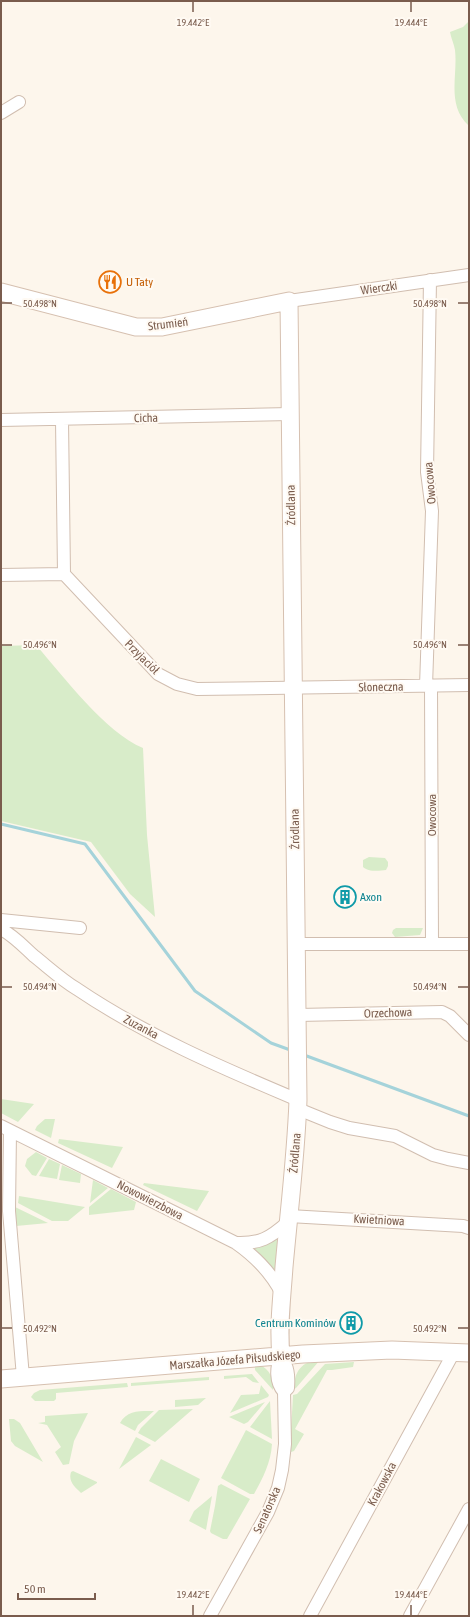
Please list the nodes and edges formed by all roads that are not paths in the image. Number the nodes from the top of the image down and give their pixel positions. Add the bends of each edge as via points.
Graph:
1 (19, 102) dead end
2 (1, 113) edge
3 (469, 275) edge
4 (430, 280) junction
5 (1, 292) edge
6 (289, 301) junction
7 (290, 414) junction
8 (1, 420) edge
9 (62, 420) junction
10 (64, 574) junction
11 (1, 575) edge
12 (469, 685) edge
13 (428, 686) junction
14 (293, 689) junction
15 (1, 920) edge
16 (80, 928) dead end
17 (1, 929) edge
18 (296, 944) junction
19 (432, 944) junction
20 (469, 944) edge
21 (298, 1015) junction
22 (469, 1035) edge
23 (298, 1104) junction
24 (6, 1129) edge
25 (469, 1163) edge
26 (288, 1219) junction
27 (469, 1228) edge
28 (236, 1243) junction
29 (282, 1294) junction
30 (461, 1353) edge
31 (303, 1354) junction
32 (281, 1356) junction
33 (23, 1377) junction
34 (289, 1378) junction
35 (1, 1379) edge
36 (284, 1392) junction
37 (469, 1509) edge
38 (210, 1616) edge
39 (310, 1616) edge
40 (410, 1616) edge

1 - 2 street
3 - 4 street, Wierczki
4 - 6 street, Wierczki
4 - 13 street, Owocowa via 427,472 432,511
5 - 6 street, Strumień via 148,328
6 - 7 street, Źródlana
7 - 9 street, Cicha
7 - 14 street, Źródlana
8 - 9 street, Cicha
9 - 10 street
10 - 11 street
10 - 14 street, Przyjaciół via 158,674 177,684 197,690
12 - 13 street, Słoneczna
13 - 14 street, Słoneczna
13 - 19 street, Owocowa
14 - 18 street, Źródlana
15 - 16 street
17 - 23 street, Zuzanka via 13,936 76,989 109,1010
18 - 19 street
18 - 21 street, Źródlana
19 - 20 street
21 - 22 street, Orzechowa via 442,1012 450,1016
21 - 23 street, Źródlana
23 - 25 street, Zuzanka via 330,1122 395,1136 433,1155
23 - 26 street, Źródlana
24 - 28 street, Nowowierzbowa
24 - 33 street via 9,1211
26 - 27 street, Kwietniowa via 426,1223
26 - 28 street via 264,1240
26 - 29 street, Źródlana
28 - 29 street, Nowowierzbowa via 258,1260
29 - 32 street, Źródlana
30 - 31 street, Marszałka Józefa Piłsudskiego via 392,1350
30 - 39 street, Krakowska
31 - 32 street, Marszałka Józefa Piłsudskiego
31 - 34 street, Senatorska
32 - 33 street, Marszałka Józefa Piłsudskiego
32 - 34 street via 288,1366
32 - 36 street, Senatorska via 276,1366 279,1387
33 - 35 street, Marszałka Józefa Piłsudskiego
34 - 36 street, Senatorska via 288,1388
36 - 38 street, Senatorska via 285,1444 278,1488 268,1512
37 - 40 street

